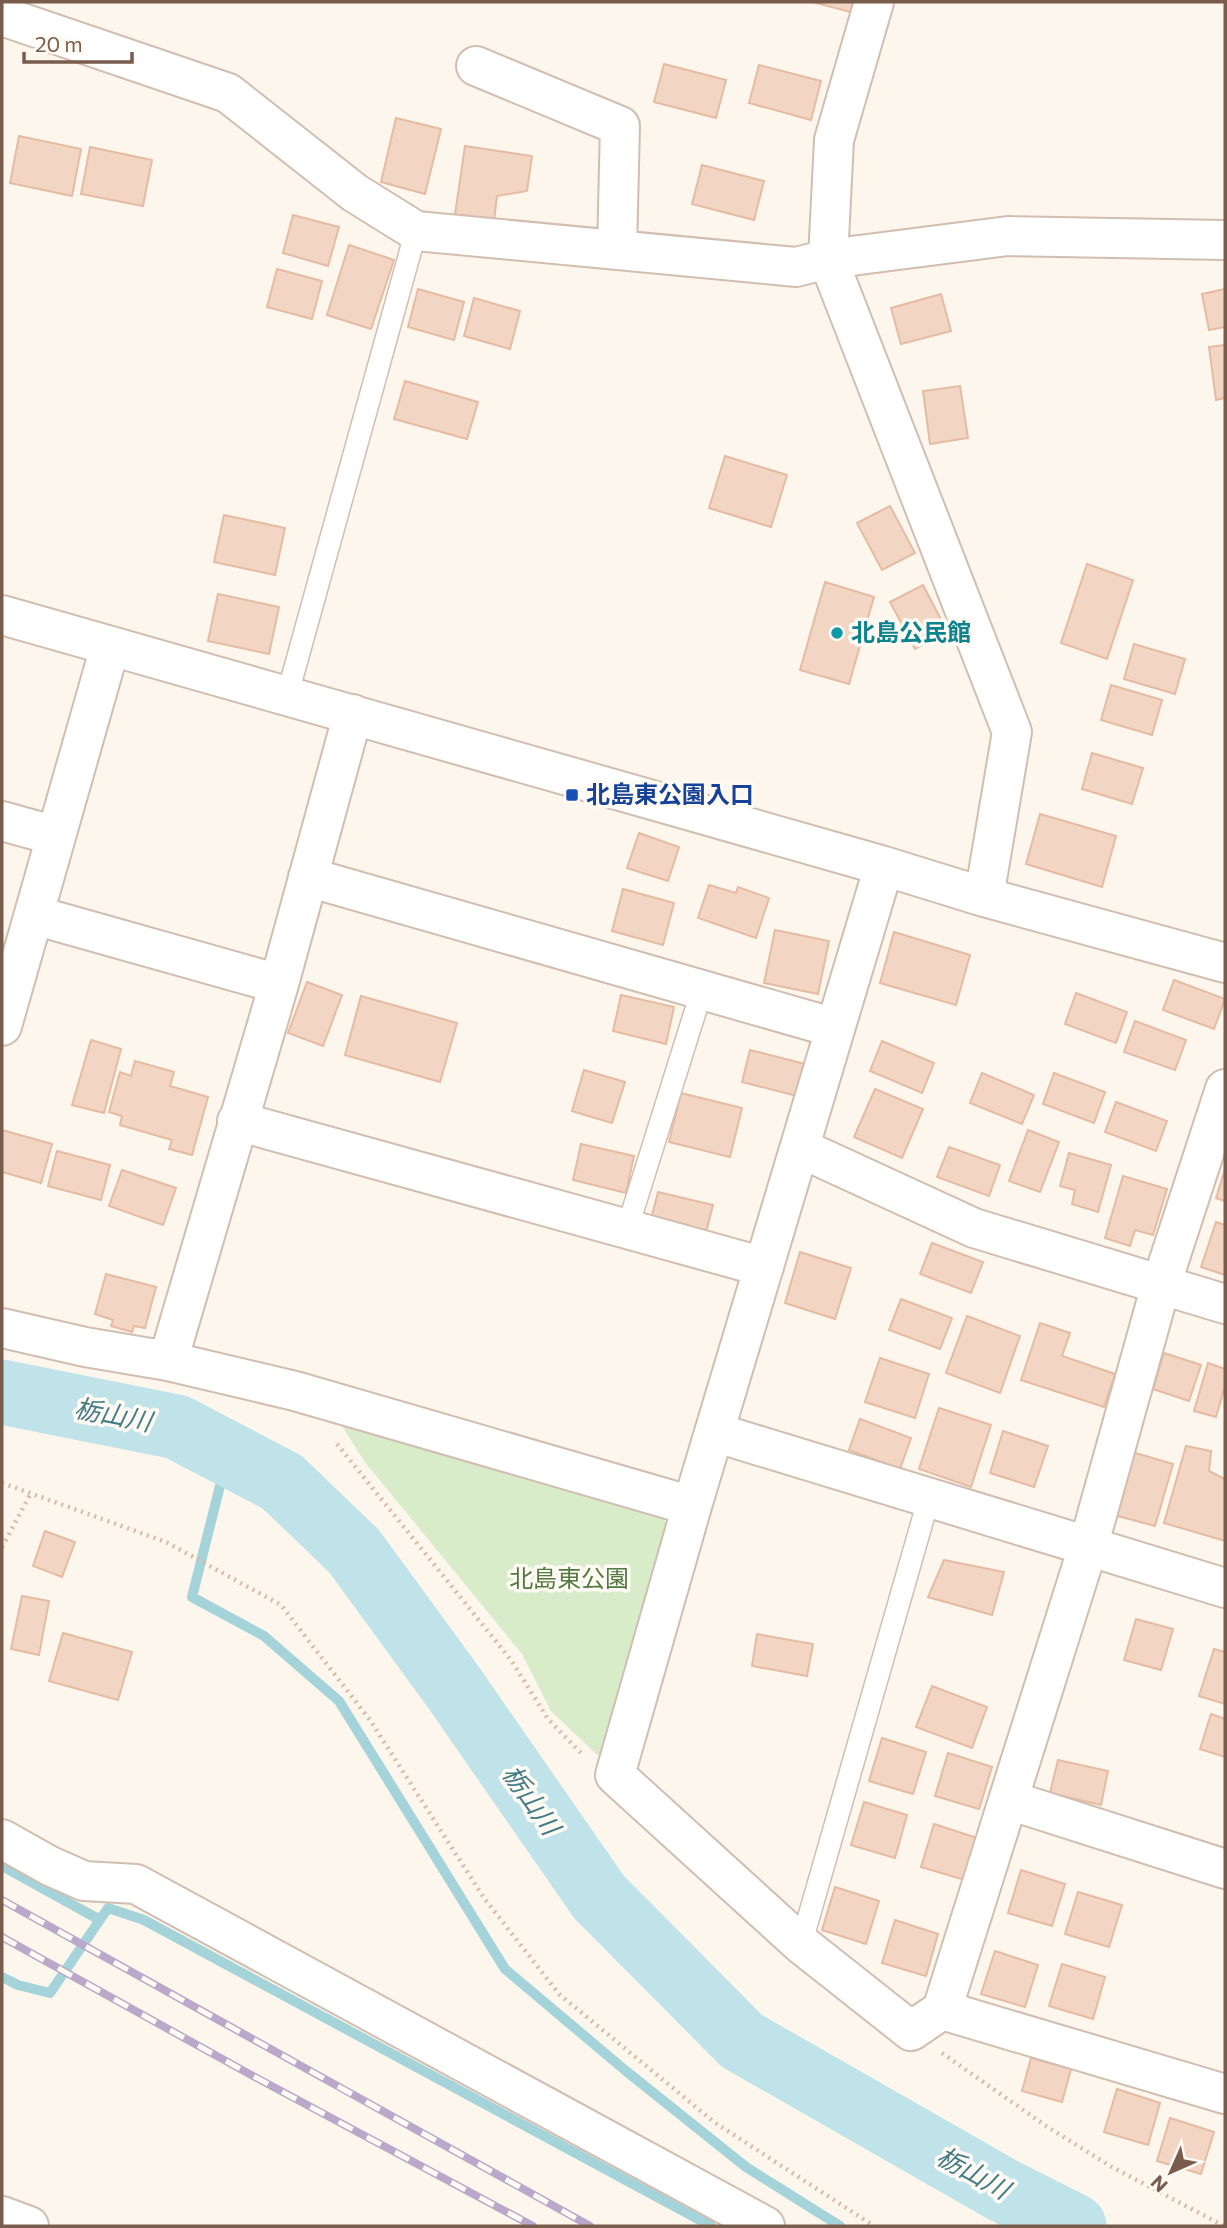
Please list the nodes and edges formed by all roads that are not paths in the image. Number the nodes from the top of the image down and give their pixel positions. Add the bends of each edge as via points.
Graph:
1 (874, 2) edge
2 (2, 16) edge
3 (476, 66) dead end
4 (416, 231) junction
5 (1225, 240) edge
6 (617, 250) junction
7 (828, 259) junction
8 (2, 615) edge
9 (110, 647) junction
10 (287, 696) junction
11 (352, 714) junction
12 (2, 821) edge
13 (56, 836) junction
14 (884, 866) junction
15 (309, 877) junction
16 (984, 897) junction
17 (34, 915) junction
18 (1225, 962) edge
19 (279, 984) junction
20 (702, 990) junction
21 (2, 1026) edge
22 (835, 1028) junction
23 (1225, 1089) edge
24 (237, 1121) junction
25 (800, 1148) junction
26 (627, 1229) junction
27 (764, 1267) junction
28 (1161, 1285) junction
29 (1225, 1304) edge
30 (2, 1328) edge
31 (168, 1361) junction
32 (714, 1432) junction
33 (929, 1498) junction
34 (692, 1506) junction
35 (1088, 1547) junction
36 (1225, 1588) edge
37 (1009, 1800) junction
38 (2, 1839) edge
39 (1225, 1869) edge
40 (801, 1944) junction
41 (942, 2010) junction
42 (1225, 2094) edge
43 (2, 2216) edge
44 (29, 2226) edge
45 (765, 2226) edge

1 - 7 street via 834,139
2 - 4 street via 228,93 355,193
3 - 6 street via 620,126
4 - 6 street
4 - 10 lane
5 - 7 street via 1008,236
6 - 7 street via 796,267
7 - 16 street via 1012,732
8 - 9 street
9 - 10 street
9 - 13 street
10 - 11 street
11 - 14 street
11 - 15 street
12 - 13 street
13 - 17 street
14 - 16 street
14 - 22 street
15 - 19 street
15 - 20 street
16 - 18 street
17 - 19 street
17 - 21 street
19 - 24 street
20 - 22 street
20 - 26 lane
22 - 25 street
23 - 28 street
24 - 26 street
24 - 31 street
25 - 27 street
25 - 28 street via 974,1227
26 - 27 street
27 - 32 street
28 - 29 street
28 - 35 street
30 - 31 street
31 - 34 street via 308,1395
32 - 33 street
32 - 34 street
33 - 35 street
33 - 40 lane
34 - 40 street via 615,1775
35 - 36 street
35 - 37 street
37 - 39 street
37 - 41 street
38 - 45 street via 84,1881 136,1884
40 - 41 street via 911,2031
41 - 42 street
43 - 44 street

